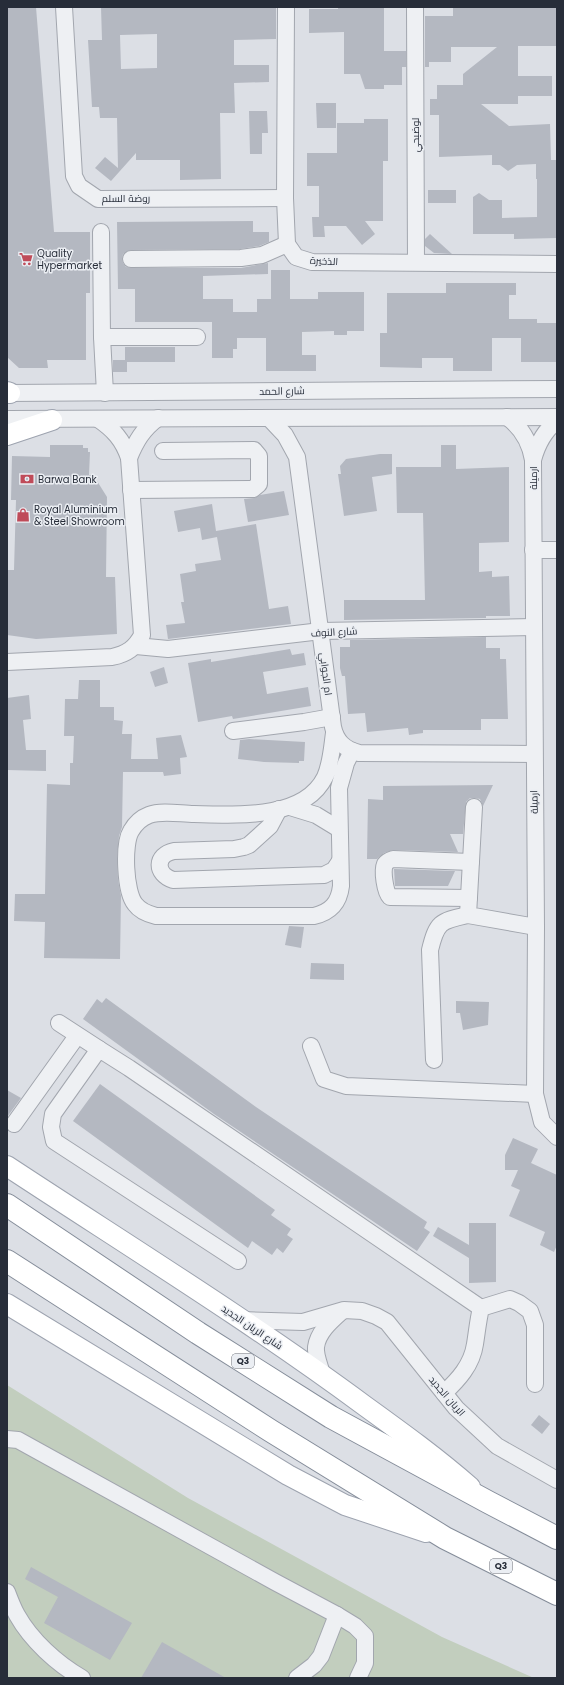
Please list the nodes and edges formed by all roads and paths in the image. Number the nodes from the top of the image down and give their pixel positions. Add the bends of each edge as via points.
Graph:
1 (64, 7) edge
2 (286, 7) edge
3 (415, 7) edge
4 (285, 198) junction
5 (101, 232) dead end
6 (287, 244) junction
7 (131, 259) dead end
8 (416, 262) junction
9 (557, 264) edge
10 (102, 337) junction
11 (198, 337) dead end
12 (557, 389) edge
13 (8, 392) edge
14 (104, 393) junction
15 (507, 417) junction
16 (557, 417) edge
17 (158, 418) junction
18 (269, 418) junction
19 (7, 419) edge
20 (98, 419) junction
21 (52, 420) junction
22 (557, 421) edge
23 (7, 435) edge
24 (163, 451) dead end
25 (129, 458) junction
26 (533, 460) junction
27 (131, 490) junction
28 (533, 550) junction
29 (557, 550) edge
30 (534, 627) junction
31 (321, 631) junction
32 (136, 646) junction
33 (7, 662) edge
34 (332, 717) junction
35 (233, 731) dead end
36 (334, 733) junction
37 (352, 751) junction
38 (534, 754) junction
39 (474, 807) dead end
40 (285, 808) junction
41 (339, 829) junction
42 (340, 861) junction
43 (471, 862) junction
44 (469, 898) junction
45 (468, 915) junction
46 (536, 927) junction
47 (59, 1023) dead end
48 (77, 1036) junction
49 (311, 1046) dead end
50 (99, 1049) junction
51 (434, 1060) dead end
52 (535, 1094) junction
53 (14, 1124) dead end
54 (557, 1137) edge
55 (7, 1166) edge
56 (7, 1205) edge
57 (238, 1260) dead end
58 (7, 1262) edge
59 (7, 1304) edge
60 (481, 1308) junction
61 (344, 1310) junction
62 (242, 1320) junction
63 (322, 1374) junction
64 (535, 1384) dead end
65 (444, 1393) junction
66 (7, 1439) edge
67 (557, 1480) edge
68 (488, 1502) junction
69 (445, 1538) junction
70 (557, 1538) edge
71 (7, 1592) edge
72 (557, 1594) edge
73 (337, 1615) junction
74 (82, 1678) edge
75 (297, 1678) edge
76 (358, 1678) edge

1 - 4 street, روضة السلم via 74,176 79,186 98,199
2 - 4 street
3 - 8 street, لوضيحي
4 - 6 street
5 - 10 street
6 - 7 street via 262,255 242,258
6 - 8 street, الذخيرة via 296,257 312,262
8 - 9 street, الذخيرة
10 - 11 street
10 - 14 street
12 - 14 street, شارع الحمد
13 - 14 street, شارع الحمد
15 - 16 street
15 - 18 street
15 - 26 street, ارميلة via 525,436
17 - 18 street
17 - 20 street
17 - 25 street via 143,431
18 - 31 street, ام الجوابي via 285,435 297,457
19 - 21 street
20 - 21 street
20 - 25 street via 120,439
21 - 23 main road
22 - 26 street, ارميلة via 543,436
24 - 27 street via 254,450 259,456 259,484 253,489
25 - 27 street
26 - 28 street, ارميلة
27 - 32 street via 142,636
28 - 29 street
28 - 30 street, ارميلة
30 - 31 street, شارع النوف
30 - 38 street, ارميلة
31 - 32 street, شارع النوف via 168,649
31 - 34 street, ام الجوابي
32 - 33 street via 112,657
34 - 35 street
34 - 36 street, ام الجوابي
36 - 37 street via 341,744
36 - 40 street, ام الجوابي via 328,770 320,786 307,799
37 - 38 street
37 - 41 street via 339,788
38 - 46 street, ارميلة
39 - 43 street
40 - 41 street via 316,815
40 - 42 street via 249,845 234,849 168,852 160,862 162,874 173,880 324,875 334,870
40 - 42 street via 231,815 163,813 150,815 138,821 130,832 127,845 127,883 135,905 156,916 314,916 330,910 340,895
41 - 42 street
43 - 44 street
43 - 44 street via 393,859 385,863 384,868 386,889 390,896
44 - 45 street
45 - 46 street
45 - 51 street via 444,920 434,932 430,950
46 - 52 street, ارميلة
47 - 48 street
48 - 50 street
48 - 53 street
49 - 52 street via 324,1079 346,1086
50 - 57 street via 53,1114 51,1127 54,1141
50 - 60 street
52 - 54 street, ارميلة via 542,1122
55 - 62 main road, شارع الريان الجديد
56 - 68 highway, شارع الريان الجديد / Q3 via 198,1333 331,1417
58 - 69 highway, Q3 via 271,1431
59 - 69 main road via 288,1475 345,1505
60 - 64 street via 510,1299 530,1311 535,1325
60 - 65 street via 470,1361 460,1378
61 - 62 street, الريان الجديد via 303,1322
61 - 63 street via 328,1323 318,1339 316,1348
61 - 65 street, الريان الجديد via 362,1311 387,1322
62 - 63 main road, شارع الريان الجديد
63 - 68 main road, شارع الريان الجديد via 443,1463
65 - 67 street, الريان الجديد via 456,1408 497,1446
66 - 73 street via 18,1440
68 - 70 highway, شارع الريان الجديد / Q3
69 - 72 highway, Q3
71 - 74 street via 18,1616 35,1640 68,1670
73 - 75 street via 321,1656
73 - 76 street via 365,1636 365,1663

